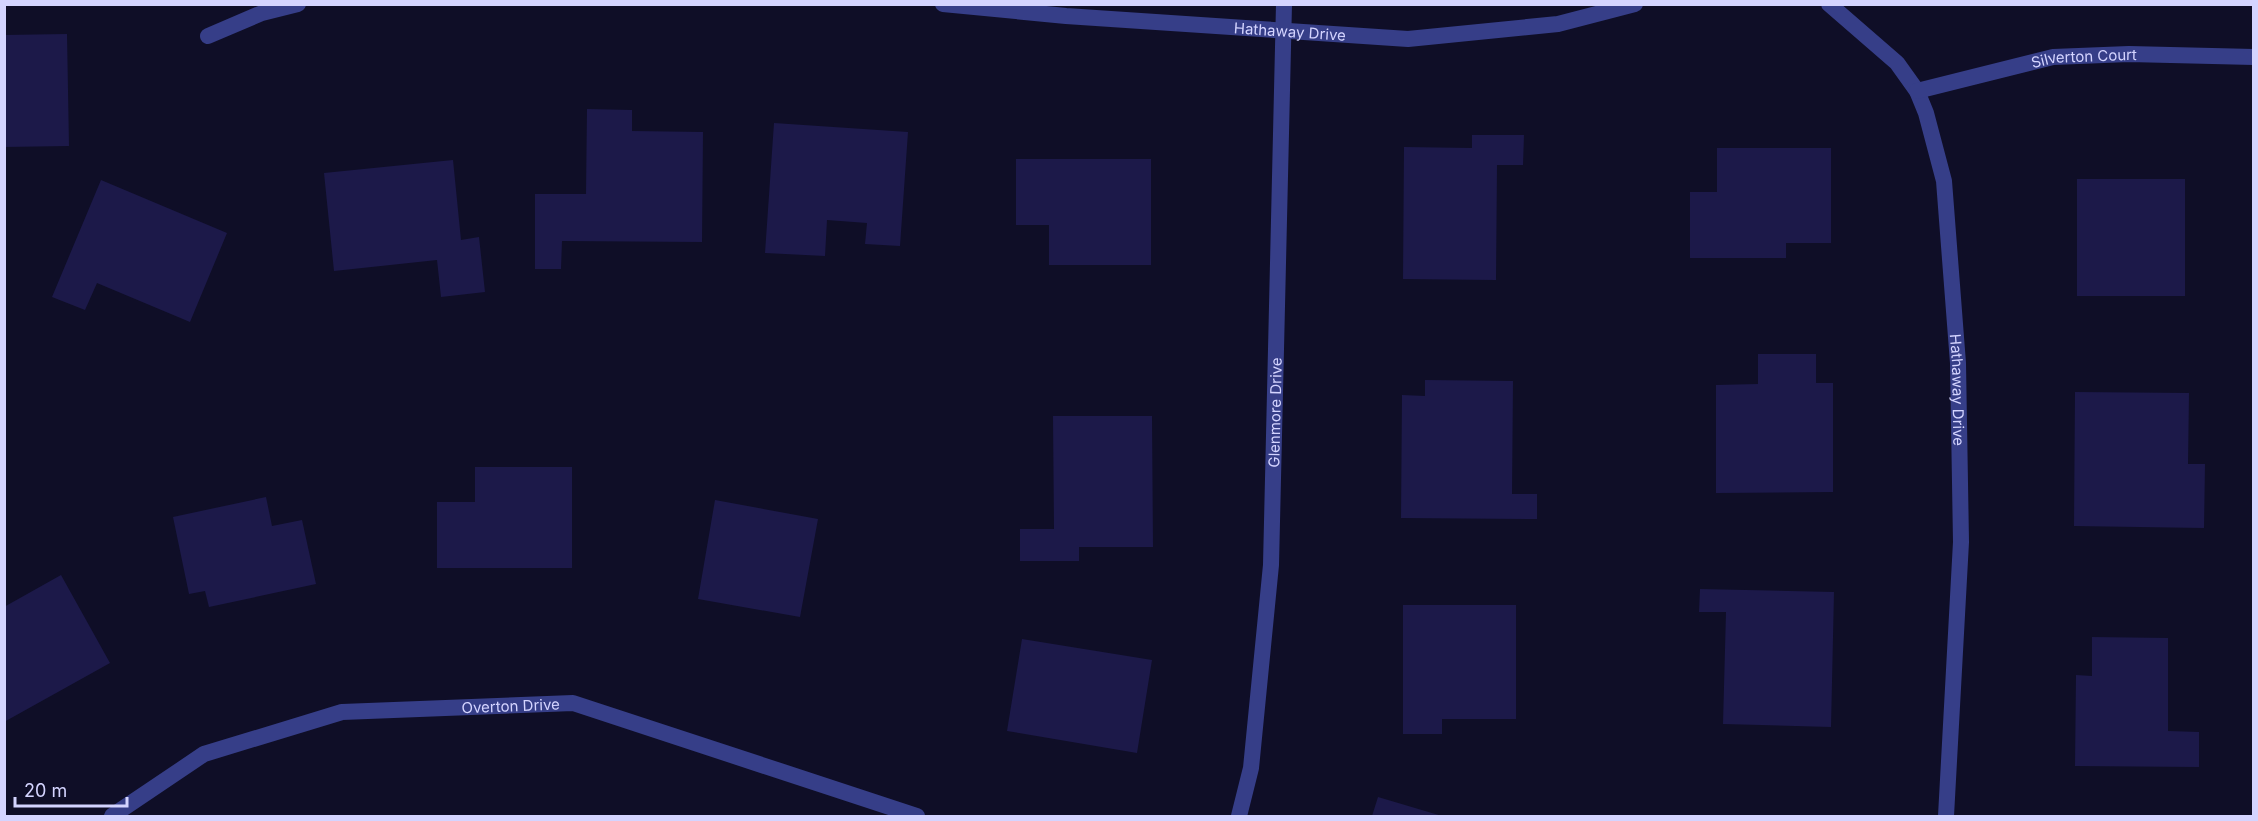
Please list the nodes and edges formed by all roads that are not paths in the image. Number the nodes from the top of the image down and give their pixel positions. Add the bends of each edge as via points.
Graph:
1 (298, 4) edge
2 (943, 4) edge
3 (1284, 4) edge
4 (1635, 4) edge
5 (1829, 4) edge
6 (1282, 31) junction
7 (208, 36) dead end
8 (2253, 57) edge
9 (1917, 91) junction
10 (111, 816) edge
11 (917, 816) edge
12 (1239, 816) edge
13 (1946, 816) edge

1 - 7 street via 262,13
2 - 6 street, Hathaway Drive
3 - 6 street, Glenmore Drive
4 - 6 street, Hathaway Drive via 1558,24 1408,39
5 - 9 street, Hathaway Drive via 1897,63
6 - 12 street, Glenmore Drive via 1271,565 1251,768
8 - 9 street, Silverton Court via 2053,57
9 - 13 street, Hathaway Drive via 1944,180 1958,363 1961,542
10 - 11 street, Overton Drive via 204,754 342,712 573,704

